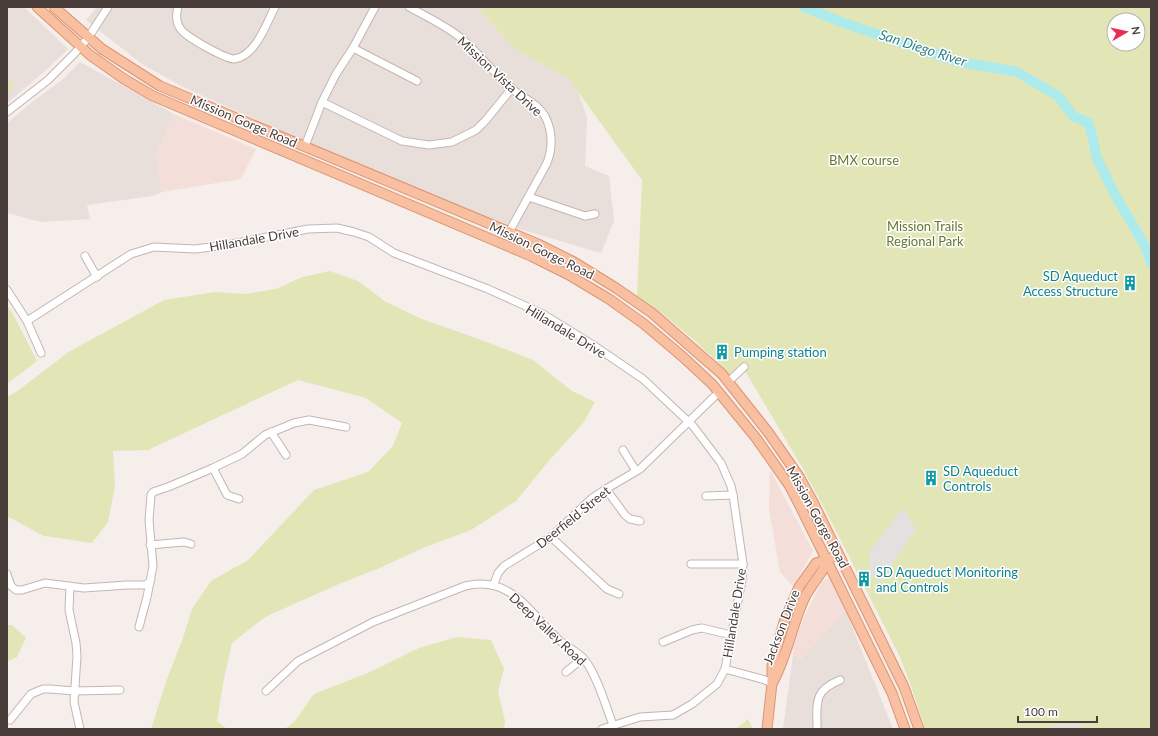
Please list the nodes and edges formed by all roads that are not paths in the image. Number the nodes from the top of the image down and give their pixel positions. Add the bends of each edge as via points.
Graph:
1 (37, 7) edge
2 (54, 7) edge
3 (108, 7) edge
4 (178, 7) edge
5 (275, 7) edge
6 (375, 7) edge
7 (409, 7) edge
8 (88, 38) junction
9 (81, 47) junction
10 (353, 48) junction
11 (417, 81) dead end
12 (512, 88) junction
13 (322, 102) junction
14 (7, 112) edge
15 (305, 146) junction
16 (529, 197) junction
17 (595, 214) dead end
18 (509, 232) junction
19 (85, 256) dead end
20 (96, 277) junction
21 (7, 290) edge
22 (27, 321) junction
23 (41, 352) dead end
24 (744, 367) dead end
25 (728, 382) junction
26 (719, 392) junction
27 (688, 421) junction
28 (346, 427) dead end
29 (271, 432) junction
30 (623, 450) dead end
31 (286, 455) dead end
32 (213, 468) junction
33 (636, 471) junction
34 (606, 489) junction
35 (733, 495) junction
36 (706, 496) dead end
37 (239, 499) dead end
38 (640, 521) dead end
39 (551, 537) junction
40 (191, 544) dead end
41 (150, 545) junction
42 (839, 553) junction
43 (828, 561) junction
44 (691, 564) dead end
45 (743, 564) junction
46 (7, 574) edge
47 (150, 579) junction
48 (494, 584) junction
49 (70, 587) junction
50 (619, 594) dead end
51 (140, 627) dead end
52 (731, 635) junction
53 (663, 642) dead end
54 (583, 658) junction
55 (725, 669) junction
56 (566, 672) dead end
57 (840, 680) dead end
58 (772, 683) junction
59 (120, 690) dead end
60 (74, 691) junction
61 (266, 691) dead end
62 (10, 720) dead end
63 (613, 725) junction
64 (80, 729) edge
65 (602, 729) edge
66 (766, 729) edge
67 (817, 729) edge
68 (905, 729) edge
69 (919, 729) edge

1 - 9 main road, Mission Gorge Road
2 - 8 main road, Mission Gorge Road
3 - 8 street
4 - 5 street via 176,20 180,29 216,52 234,60 253,49
6 - 10 street
7 - 12 street, Mission Vista Drive via 462,38
8 - 9 street
8 - 15 main road, Mission Gorge Road via 102,50 160,86
9 - 14 street via 48,80
9 - 26 main road, Mission Gorge Road via 124,79 153,96 493,239 569,275 644,324
10 - 11 street
10 - 13 street
12 - 13 street via 476,130 452,142 429,145 402,141
12 - 16 street, Mission Vista Drive via 532,102 544,115 552,140 547,163
13 - 15 street
15 - 18 main road, Mission Gorge Road
16 - 17 street via 585,216
16 - 18 street, Mission Vista Drive
18 - 25 main road, Mission Gorge Road via 574,262 616,288 652,313 694,348
19 - 20 street
20 - 22 street, Hillandale Drive
20 - 27 street, Hillandale Drive via 131,254 154,247 195,249 308,229 337,228 354,232 369,237 394,253 488,289 543,314 643,379
21 - 22 street
22 - 23 street
24 - 25 street
25 - 42 main road, Mission Gorge Road via 800,478
26 - 27 street, Deerfield Street
26 - 43 main road, Mission Gorge Road via 789,485
27 - 33 street, Deerfield Street
27 - 35 street, Hillandale Drive via 721,463
28 - 29 street via 309,420
29 - 31 street
29 - 32 street via 242,454
30 - 33 street
32 - 37 street via 227,495
32 - 41 street via 153,492 150,501
33 - 34 street, Deerfield Street
34 - 38 street via 625,515
34 - 39 street, Deerfield Street via 591,499
35 - 36 street
35 - 45 street, Hillandale Drive
39 - 48 street, Deerfield Street via 504,566
39 - 50 street via 606,589
40 - 41 street via 184,542
41 - 47 street via 153,566
42 - 43 main road, Jackson Drive
42 - 69 main road, Mission Gorge Road via 904,687
43 - 58 main road, Jackson Drive via 807,594 793,626 781,667
43 - 68 main road, Mission Gorge Road via 892,693
44 - 45 street
45 - 52 street, Hillandale Drive
46 - 49 street via 11,586 16,590 46,583
47 - 49 street via 145,585
47 - 51 street
48 - 54 street, Deep Valley Road via 514,594 560,641
48 - 61 street via 465,586 373,622 298,661
49 - 60 street via 69,610 77,656
52 - 53 street via 702,628
52 - 55 street, Hillandale Drive
54 - 56 street
54 - 63 street, Deep Valley Road via 595,676
55 - 58 street
55 - 63 street, Hillandale Drive via 717,684 692,704 673,714 640,717
57 - 67 street via 827,686 819,697
58 - 66 main road, Jackson Drive
59 - 60 street
60 - 62 street via 50,688 36,691
60 - 64 street
63 - 65 street, Hillandale Drive

